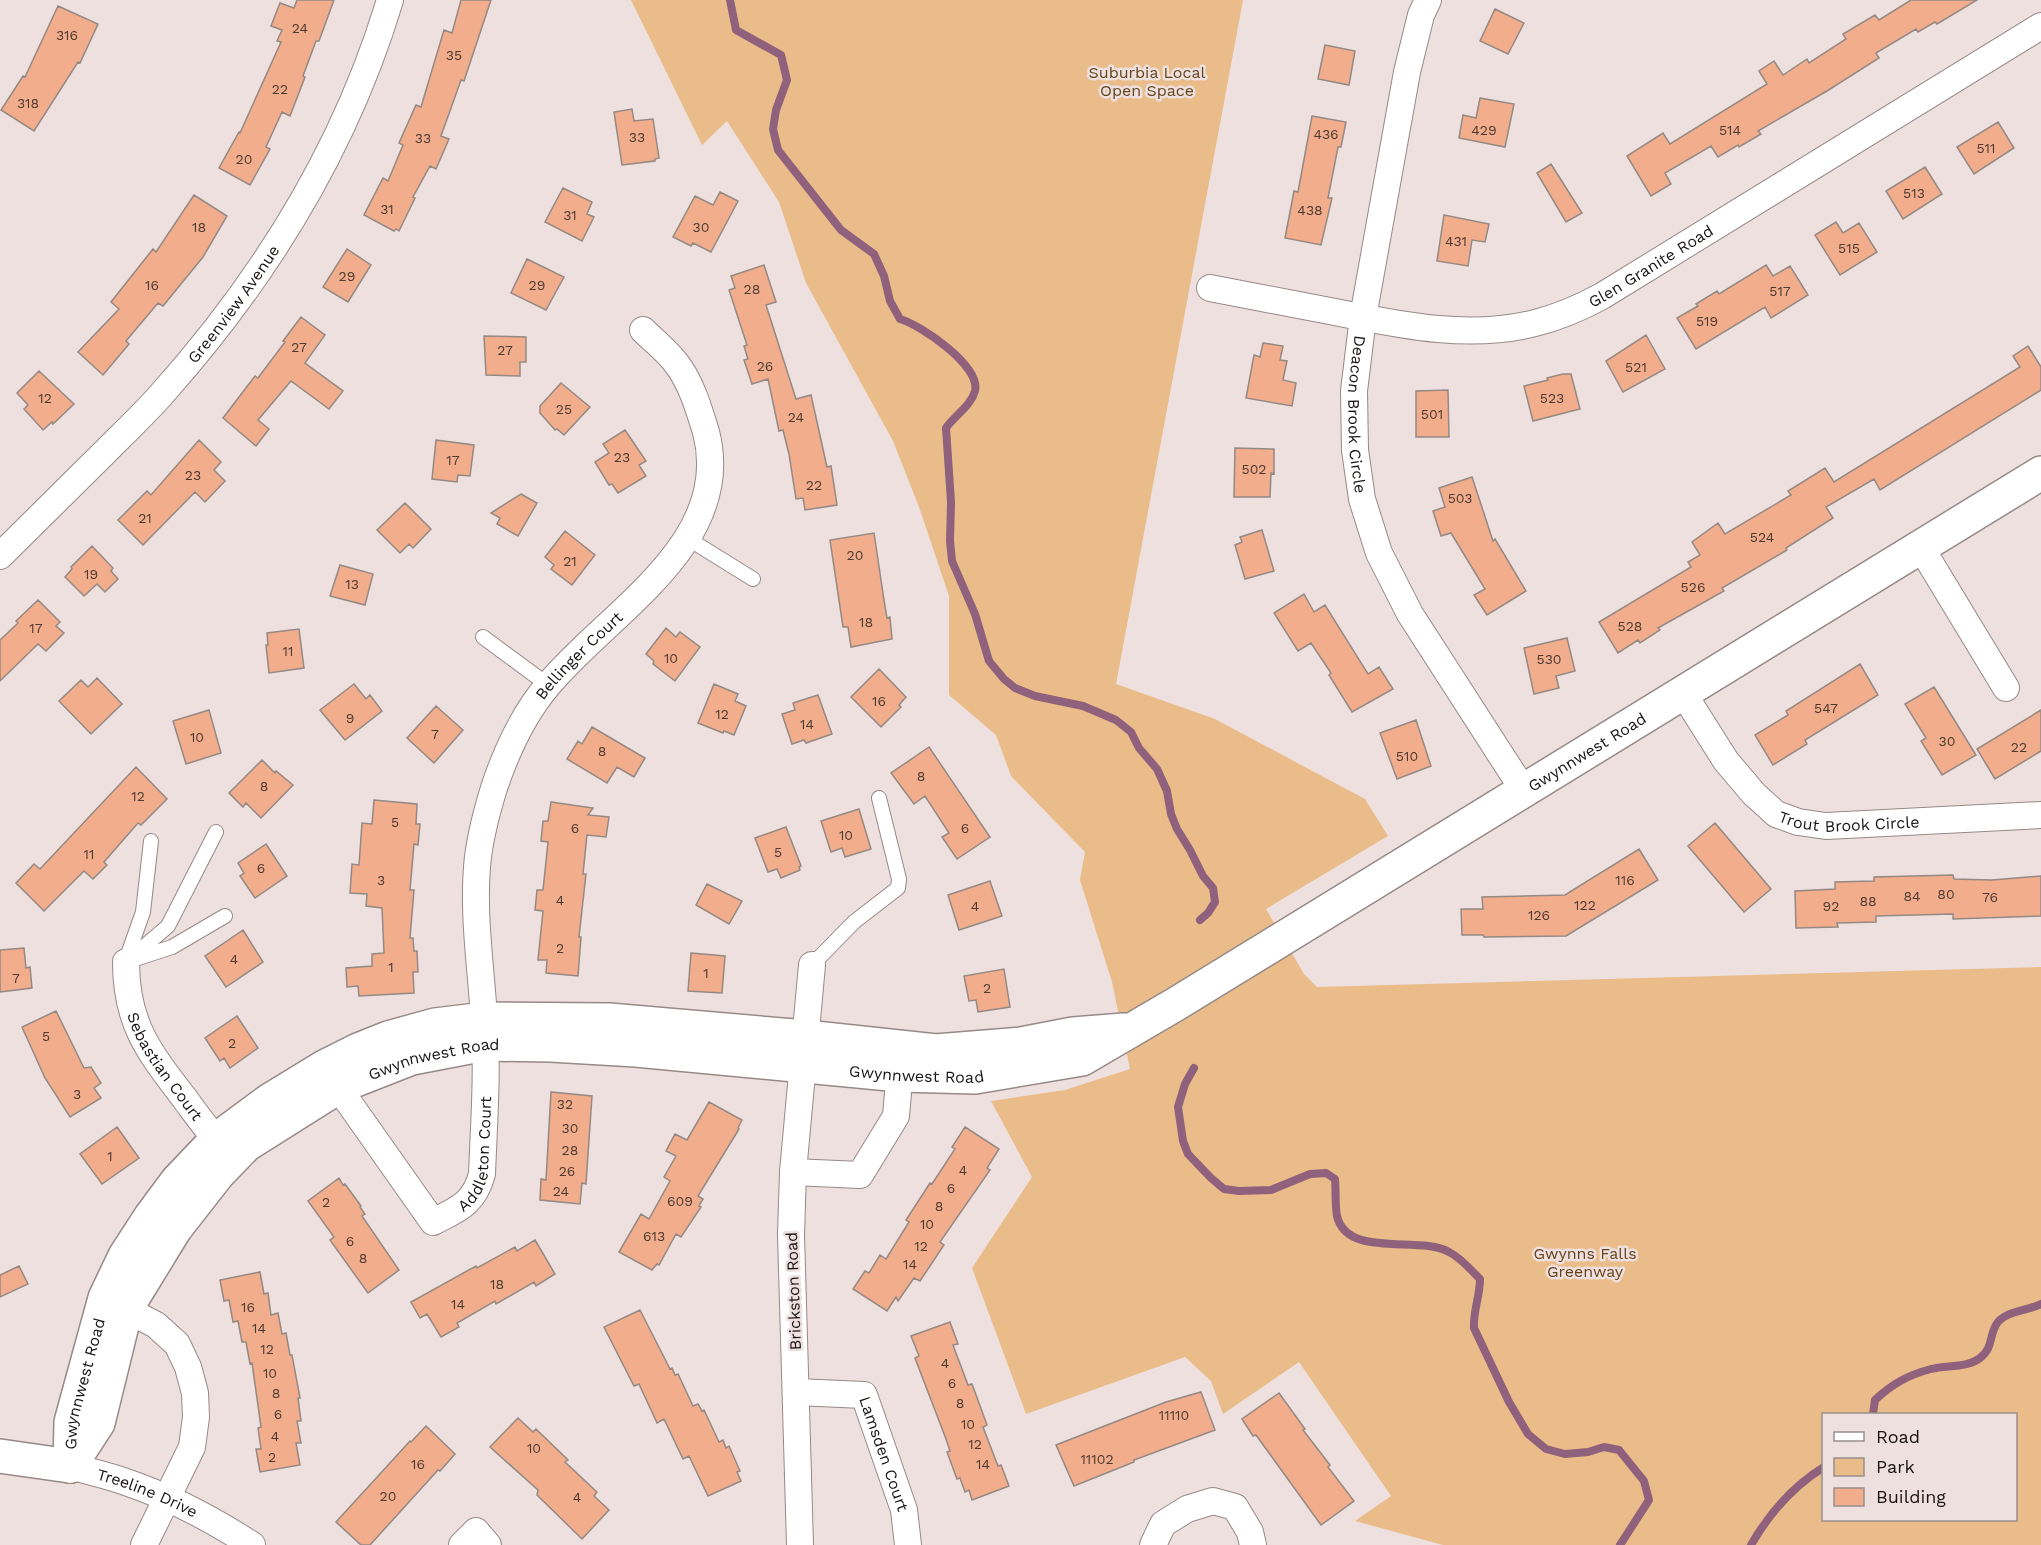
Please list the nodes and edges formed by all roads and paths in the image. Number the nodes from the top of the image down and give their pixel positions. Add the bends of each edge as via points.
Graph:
1 (390, 0) edge
2 (1428, 0) edge
3 (2041, 26) edge
4 (1210, 288) dead end
5 (1363, 318) junction
6 (643, 330) dead end
7 (2041, 473) edge
8 (687, 538) junction
9 (1920, 546) junction
10 (0, 556) edge
11 (753, 579) dead end
12 (483, 637) dead end
13 (548, 684) junction
14 (2006, 688) dead end
15 (1683, 693) junction
16 (1524, 791) junction
17 (879, 798) dead end
18 (2041, 815) edge
19 (216, 832) dead end
20 (152, 842) dead end
21 (225, 916) dead end
22 (126, 962) junction
23 (812, 965) joint
24 (485, 1031) junction
25 (805, 1052) junction
26 (901, 1062) junction
27 (331, 1077) junction
28 (225, 1149) junction
29 (793, 1172) junction
30 (116, 1304) junction
31 (796, 1392) junction
32 (0, 1456) edge
33 (70, 1466) junction
34 (168, 1499) junction
35 (144, 1545) edge
36 (252, 1545) edge
37 (462, 1545) edge
38 (488, 1545) edge
39 (800, 1545) edge
40 (908, 1545) edge
41 (1153, 1545) edge
42 (1253, 1545) edge

1 - 10 street, Greenview Avenue via 346,121 304,201 264,265 159,398
2 - 5 street, Deacon Brook Circle via 1407,72
3 - 5 street, Glen Granite Road via 1569,313 1533,324 1490,329 1444,330
4 - 5 street, Glen Granite Road
5 - 16 street, Deacon Brook Circle via 1354,391 1355,450 1362,499 1379,553 1410,614
6 - 8 street, Bellinger Court via 677,364 694,395 709,445 708,492
7 - 9 street, Gwynnwest Road
8 - 11 lane
8 - 13 street, Bellinger Court via 659,574
9 - 14 street
9 - 15 street, Gwynnwest Road
12 - 13 lane
13 - 24 street, Bellinger Court via 517,732 483,826 476,911
15 - 16 street, Gwynnwest Road
15 - 18 street, Trout Brook Circle via 1726,761 1754,794 1776,814 1798,822 1826,826
16 - 26 street, Gwynnwest Road via 1132,1029 936,1051
17 - 23 lane via 898,888 854,922
19 - 22 lane via 168,926
20 - 22 lane via 143,912
21 - 22 lane via 172,947
22 - 28 street, Sebastian Court via 126,987 134,1019 151,1056
23 - 25 street, Brickston Road
24 - 25 street, Gwynnwest Road via 609,1020
24 - 27 street, Gwynnwest Road via 435,1025 388,1038
24 - 27 street, Addleton Court via 486,1077 478,1188 471,1200 433,1222
25 - 26 street, Gwynnwest Road
25 - 29 street, Brickston Road
26 - 29 street via 896,1116 860,1174
27 - 28 street, Gwynnwest Road via 270,1100
28 - 30 street, Gwynnwest Road via 177,1181 151,1215 125,1256
29 - 31 street, Brickston Road
30 - 33 street, Gwynnwest Road via 71,1422
30 - 34 street via 156,1325 177,1344 195,1393 192,1447
31 - 39 street, Brickston Road
31 - 40 street, Lamsden Court via 864,1395 904,1510
32 - 33 street, Treeline Drive
33 - 34 street, Treeline Drive via 123,1480
34 - 35 street
34 - 36 street, Treeline Drive
37 - 38 street via 476,1532
41 - 42 street via 1163,1524 1187,1509 1213,1501 1235,1507

